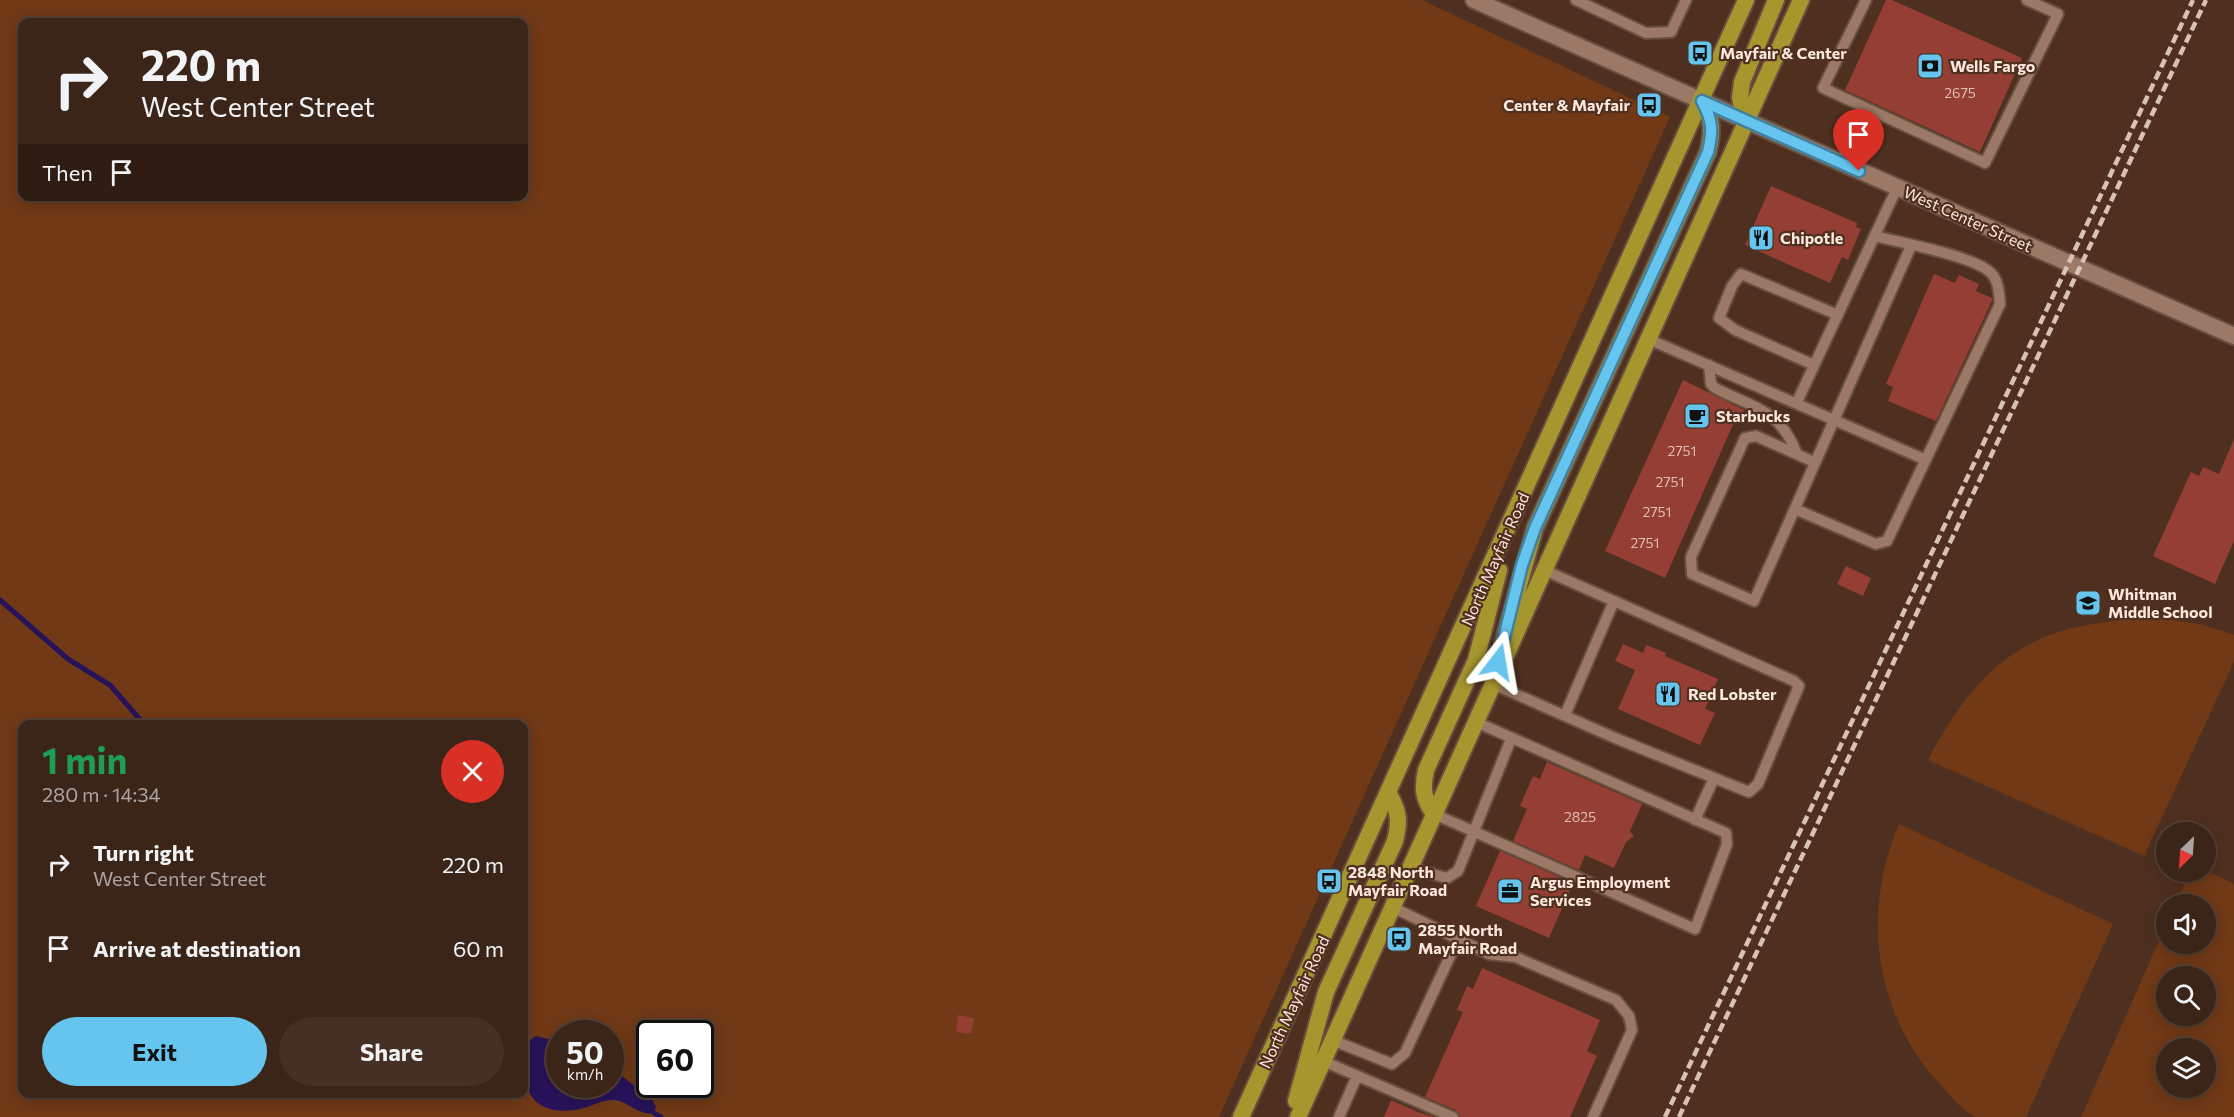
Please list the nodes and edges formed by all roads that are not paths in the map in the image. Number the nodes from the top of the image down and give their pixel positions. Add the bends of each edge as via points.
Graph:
1 (1474, 0) edge
2 (1576, 0) edge
3 (1686, 0) edge
4 (1746, 0) edge
5 (1776, 0) edge
6 (1801, 0) edge
7 (1866, 0) edge
8 (2027, 0) edge
9 (1702, 101) junction
10 (1864, 107) junction
11 (1745, 121) junction
12 (1840, 163) junction
13 (1897, 188) junction
14 (1875, 236) junction
15 (1911, 246) junction
16 (1838, 315) junction
17 (2234, 336) edge
18 (1648, 339) junction
19 (1709, 365) junction
20 (1814, 365) junction
21 (1797, 402) junction
22 (1832, 419) junction
23 (1797, 454) junction
24 (1926, 460) junction
25 (1814, 462) junction
26 (1795, 509) junction
27 (1509, 528) junction
28 (1544, 570) junction
29 (1614, 601) junction
30 (1493, 684) junction
31 (1565, 716) junction
32 (1476, 722) junction
33 (1511, 739) junction
34 (1714, 778) junction
35 (1389, 794) junction
36 (1434, 814) junction
37 (1695, 820) junction
38 (1475, 830) junction
39 (1410, 868) junction
40 (1392, 907) junction
41 (1458, 939) junction
42 (1332, 1040) junction
43 (1323, 1061) junction
44 (1357, 1076) junction
45 (1242, 1116) edge
46 (1292, 1117) edge
47 (1298, 1117) edge
48 (1339, 1117) edge
49 (1453, 1117) edge
50 (1593, 1117) edge

1 - 9 street, West Center Street
2 - 3 lane via 1646,33 1662,33 1671,32
4 - 9 main road, North Mayfair Road
5 - 11 main road via 1742,81 1740,98
6 - 11 main road
7 - 10 lane via 1823,88
8 - 10 lane via 2058,14 1986,163
9 - 11 street, West Center Street
9 - 27 main road, North Mayfair Road
9 - 30 main road via 1712,118 1708,152 1535,528
10 - 12 lane
11 - 12 street, West Center Street
11 - 18 main road
12 - 13 street, West Center Street
13 - 14 lane
13 - 17 street, West Center Street
14 - 15 lane
14 - 16 lane
15 - 22 lane
15 - 24 lane via 1976,263 1993,274 1999,289 2000,304
16 - 20 lane
16 - 20 lane via 1741,274 1732,286 1719,318 1735,330
18 - 19 lane
18 - 28 main road
19 - 21 lane
19 - 23 lane via 1711,384 1772,416 1783,425
20 - 21 lane
21 - 22 lane
22 - 24 lane
22 - 25 lane
23 - 25 lane
23 - 26 lane via 1756,436 1745,438 1691,557 1692,574 1754,601
24 - 26 lane via 1887,541 1876,544
25 - 26 lane
27 - 35 main road, North Mayfair Road
27 - 36 main road via 1476,660 1426,770 1425,801
28 - 29 lane
28 - 30 main road
29 - 31 lane
29 - 34 lane via 1799,686 1756,788 1749,792
30 - 31 lane
30 - 32 main road
31 - 34 lane
32 - 33 lane
32 - 36 main road
33 - 37 lane
33 - 38 lane
34 - 37 lane
35 - 45 main road, North Mayfair Road
35 - 46 main road via 1398,810 1395,841 1326,992
36 - 38 lane
36 - 39 main road
37 - 38 lane via 1728,837 1695,929
38 - 39 lane via 1453,876 1447,879
39 - 40 main road
40 - 41 lane
40 - 42 main road
41 - 42 lane via 1405,1053 1392,1064
41 - 50 lane via 1490,954 1515,957 1616,1000 1629,1016 1632,1030
42 - 43 main road
43 - 44 lane
43 - 47 main road
44 - 48 lane
44 - 49 lane

